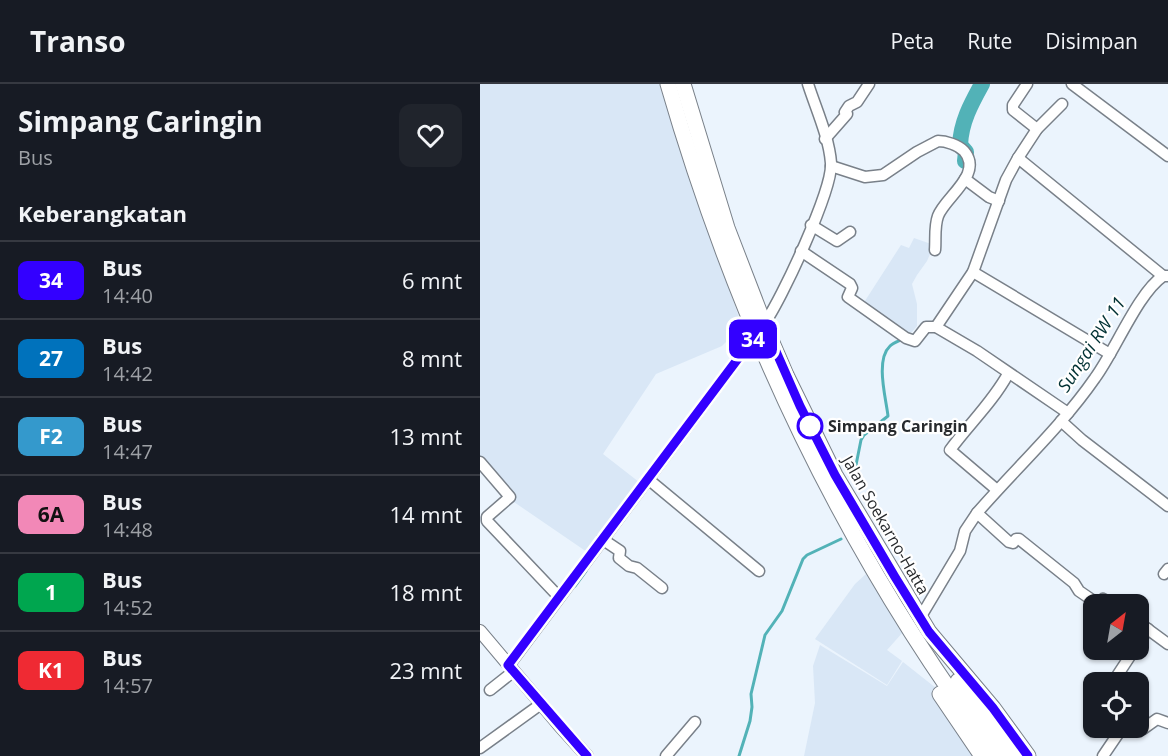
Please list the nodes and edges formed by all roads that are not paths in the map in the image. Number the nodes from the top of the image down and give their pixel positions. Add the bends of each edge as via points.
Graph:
1 (668, 84) edge
2 (683, 84) edge
3 (807, 84) edge
4 (869, 84) edge
5 (1027, 84) edge
6 (1072, 84) edge
7 (1062, 104) dead end
8 (1037, 129) junction
9 (825, 139) junction
10 (1168, 156) edge
11 (1018, 158) junction
12 (831, 166) junction
13 (965, 179) junction
14 (999, 201) junction
15 (811, 225) junction
16 (850, 232) dead end
17 (935, 250) dead end
18 (801, 251) junction
19 (973, 272) junction
20 (1166, 276) edge
21 (936, 327) junction
22 (759, 330) junction
23 (1110, 354) junction
24 (1008, 374) junction
25 (1065, 417) junction
26 (804, 439) junction
27 (480, 462) edge
28 (648, 478) junction
29 (997, 490) junction
30 (1168, 506) edge
31 (977, 513) junction
32 (602, 539) junction
33 (759, 571) dead end
34 (662, 588) dead end
35 (1083, 594) edge
36 (559, 597) junction
37 (920, 618) junction
38 (1149, 630) edge
39 (480, 631) edge
40 (929, 632) junction
41 (1168, 644) edge
42 (511, 668) junction
43 (490, 690) dead end
44 (541, 704) junction
45 (969, 709) junction
46 (695, 722) dead end
47 (1168, 723) edge
48 (1149, 725) edge
49 (1115, 738) edge
50 (480, 748) edge
51 (587, 756) edge
52 (666, 756) edge
53 (982, 756) edge
54 (997, 756) edge
55 (1012, 756) edge
56 (1028, 756) edge
57 (1103, 756) edge

1 - 22 highway, Jalan Soekarno-Hatta via 691,166 723,256
2 - 22 highway, Jalan Soekarno-Hatta
3 - 9 street
4 - 9 street
5 - 8 street via 1012,110
6 - 10 street
7 - 8 street
8 - 11 street
9 - 12 street
11 - 14 street
11 - 20 street
12 - 13 street via 865,177 883,175 942,141 959,147 966,155 970,167
12 - 15 street
13 - 14 street
13 - 17 street via 938,215
14 - 19 street
15 - 16 street via 837,241
15 - 18 street
18 - 21 street via 850,284 848,297 910,340 917,340 926,327
18 - 22 street via 780,298
19 - 21 street
19 - 23 street
20 - 23 street via 1148,289
21 - 24 street
22 - 26 highway, Jalan Soekarno-Hatta
22 - 28 street
22 - 37 highway, Jalan Soekarno-Hatta via 835,475
23 - 25 street
24 - 25 street
24 - 29 street via 988,406 950,450
25 - 29 street
25 - 30 street via 1082,440
26 - 45 highway, Jalan Soekarno-Hatta via 859,545 927,656
26 - 53 highway, Jalan Soekarno-Hatta via 809,468 838,523 944,702
27 - 36 street via 510,497 487,521
28 - 32 street
28 - 33 street
29 - 31 street
31 - 35 street via 1009,542 1019,539
31 - 37 street
32 - 34 street via 620,551 619,558
32 - 36 street
36 - 42 street
37 - 40 highway, Jalan Soekarno-Hatta
38 - 41 street
39 - 42 main road
40 - 45 highway
40 - 56 highway, Jalan Soekarno-Hatta
42 - 43 street
42 - 44 main road
44 - 50 street
44 - 51 main road
45 - 54 highway
45 - 55 highway
46 - 52 street
47 - 48 street via 1158,719
49 - 57 street

